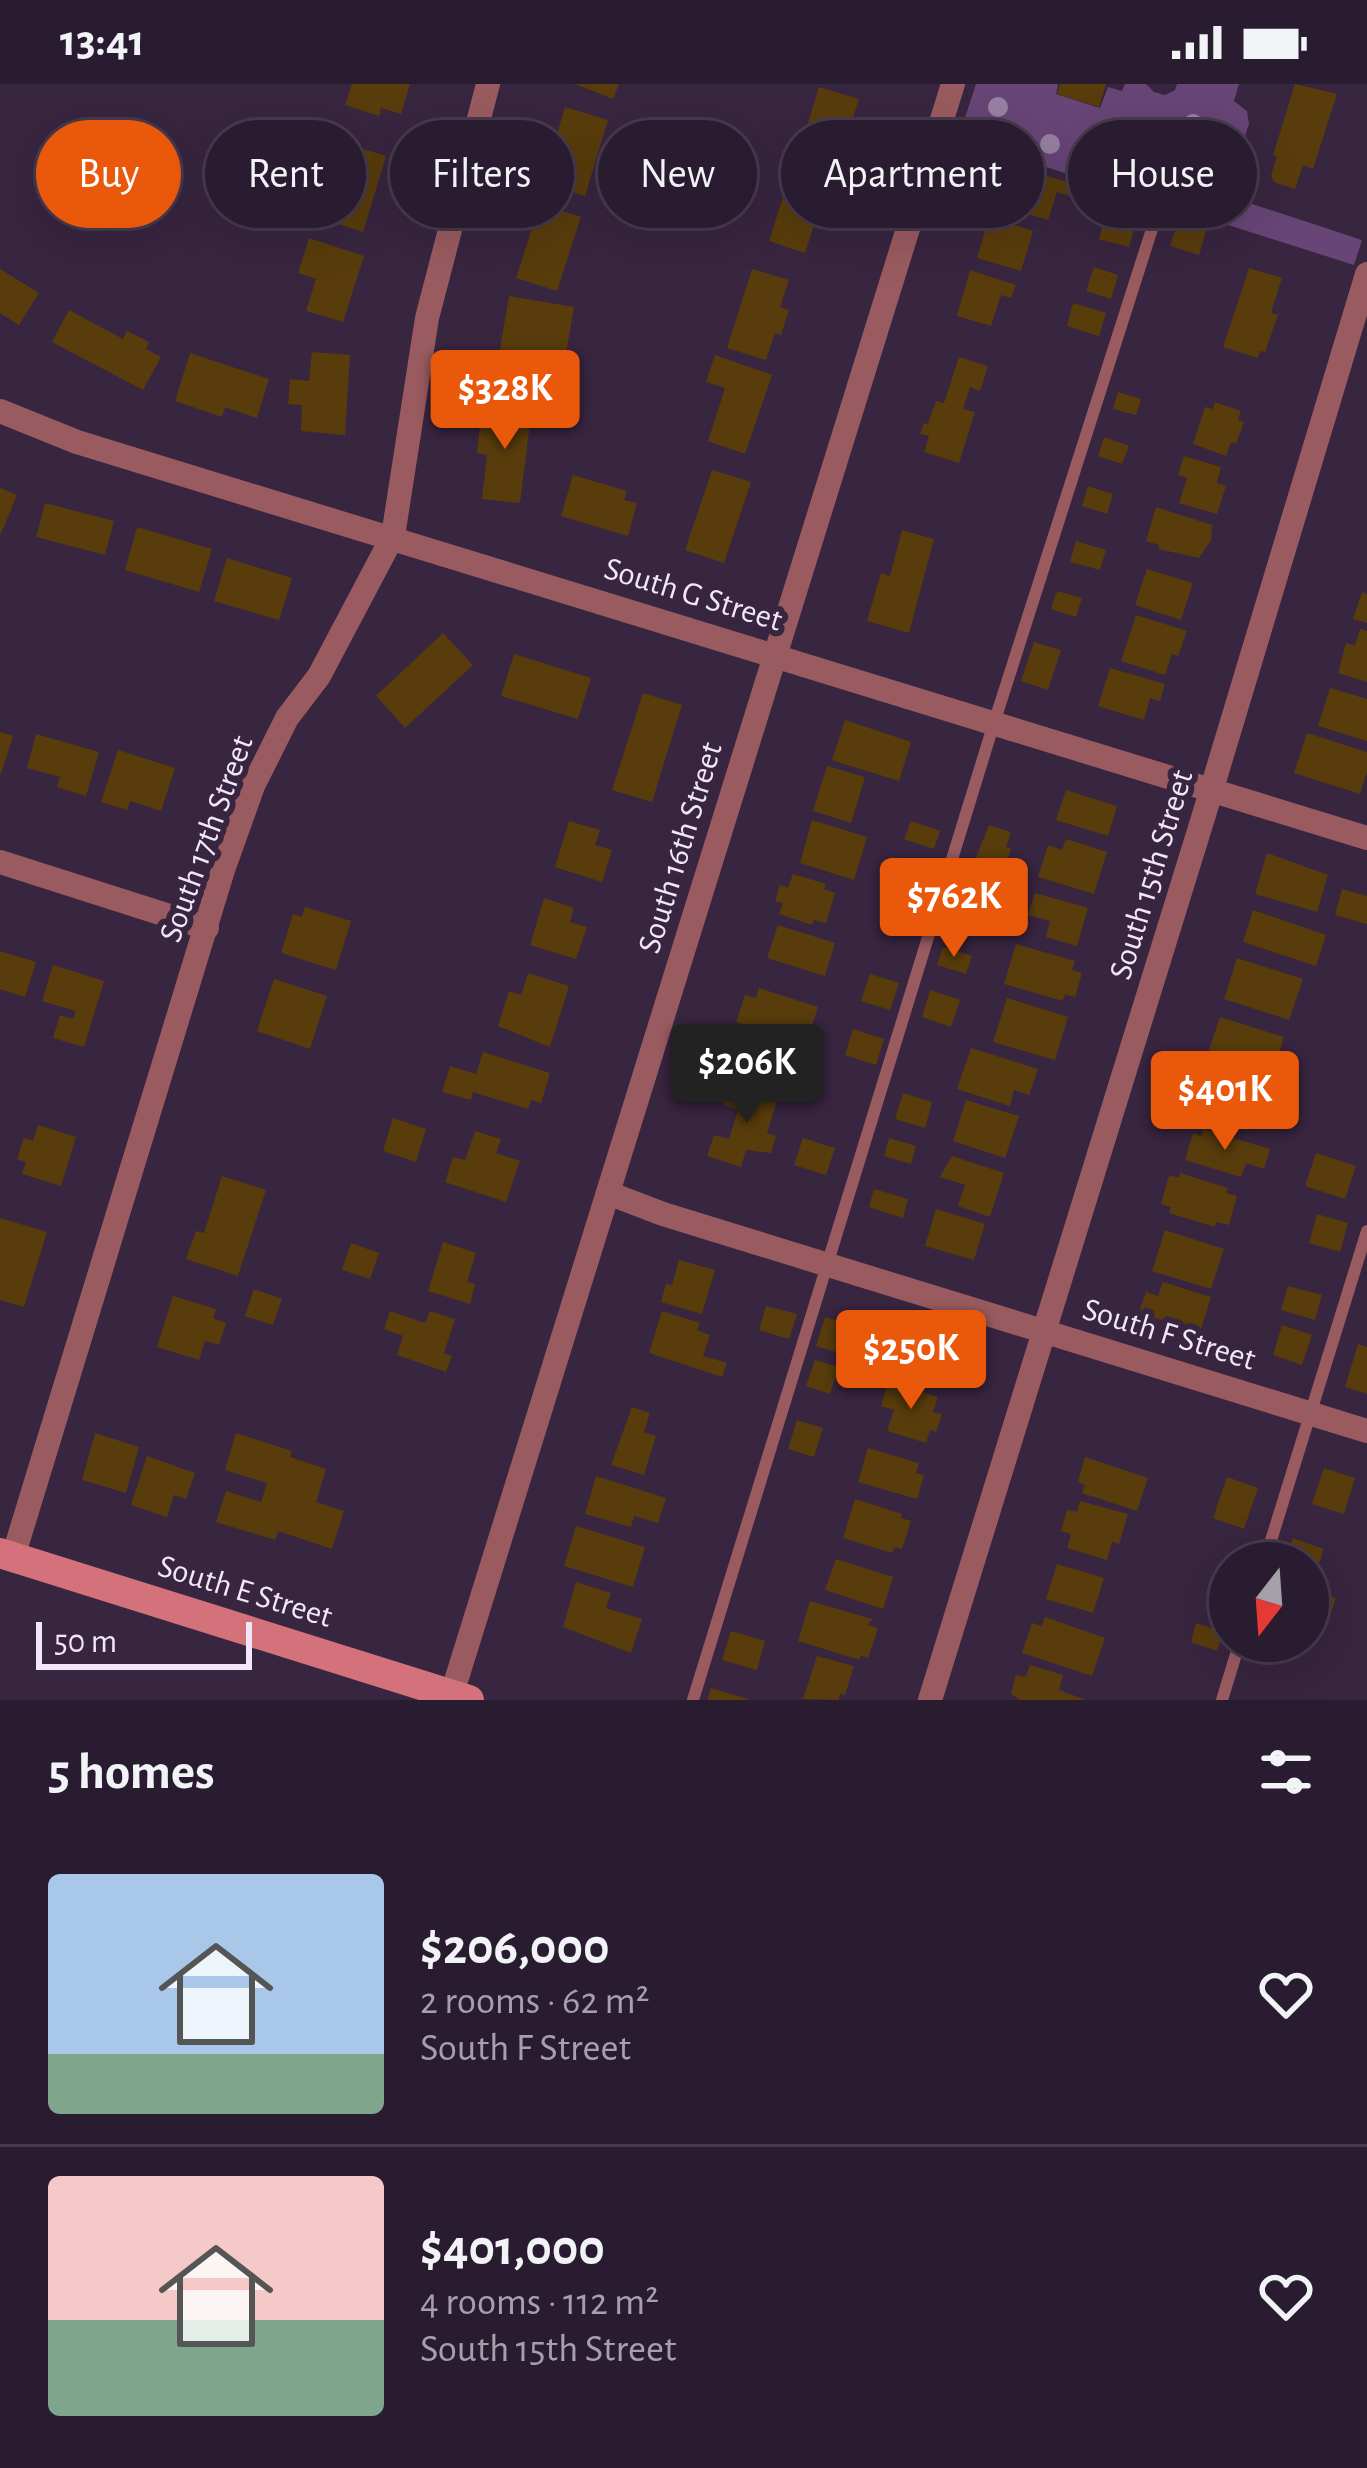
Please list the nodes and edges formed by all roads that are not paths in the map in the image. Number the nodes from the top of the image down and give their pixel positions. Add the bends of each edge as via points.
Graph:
1 (488, 84) edge
2 (953, 84) edge
3 (1152, 228) edge
4 (1367, 274) edge
5 (0, 411) edge
6 (393, 536) junction
7 (776, 655) junction
8 (994, 723) junction
9 (1212, 790) junction
10 (1367, 838) edge
11 (0, 862) edge
12 (207, 928) junction
13 (608, 1193) junction
14 (1367, 1231) edge
15 (828, 1264) junction
16 (1046, 1331) junction
17 (1310, 1413) junction
18 (1367, 1431) edge
19 (1270, 1542) edge
20 (6, 1555) edge
21 (1234, 1662) edge
22 (457, 1698) edge
23 (693, 1700) edge
24 (930, 1700) edge
25 (1222, 1700) edge

1 - 6 street, South 17th Street via 427,318
2 - 7 street, South 16th Street
3 - 8 lane
4 - 9 street, South 15th Street
5 - 6 street, South G Street via 77,442
6 - 7 street, South G Street
6 - 12 street, South 17th Street via 253,786
7 - 8 street, South G Street
7 - 13 street, South 16th Street
8 - 9 street, South G Street
8 - 15 lane
9 - 10 street, South G Street
9 - 16 street, South 15th Street
11 - 12 street
12 - 20 street, South 17th Street
13 - 15 street, South F Street
13 - 22 street, South 16th Street
14 - 17 lane
15 - 16 street, South F Street
15 - 23 lane
16 - 17 street, South F Street
16 - 24 street, South 15th Street
17 - 18 street, South F Street
17 - 19 lane
20 - 22 street, South E Street
21 - 25 lane

